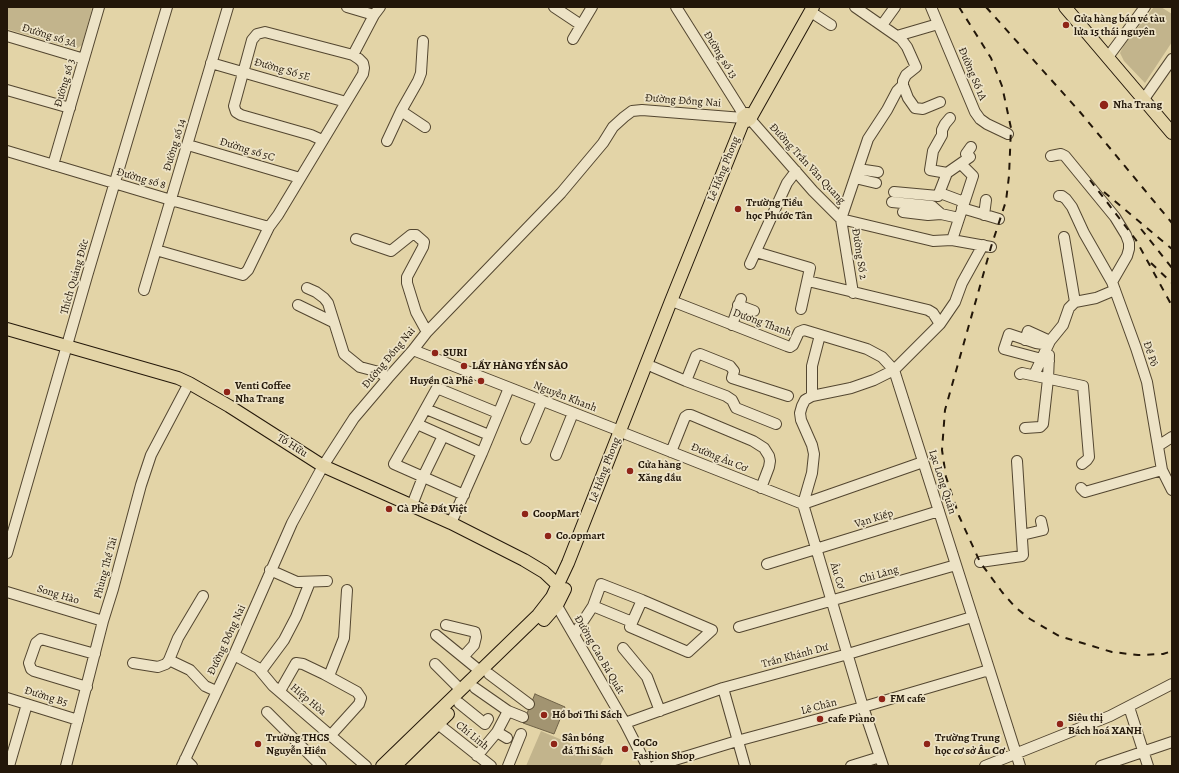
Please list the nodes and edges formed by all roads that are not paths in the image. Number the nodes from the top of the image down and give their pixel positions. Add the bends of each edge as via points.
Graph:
1 (99, 7) edge
2 (167, 7) edge
3 (228, 7) edge
4 (347, 7) edge
5 (554, 7) edge
6 (592, 7) edge
7 (676, 7) edge
8 (855, 7) edge
9 (894, 7) edge
10 (931, 7) edge
11 (1065, 7) edge
12 (1145, 7) edge
13 (809, 9) edge
14 (377, 11) edge
15 (581, 24) junction
16 (938, 24) junction
17 (831, 25) dead end
18 (882, 25) junction
19 (7, 36) edge
20 (897, 36) junction
21 (573, 39) dead end
22 (423, 41) dead end
23 (353, 55) junction
24 (1108, 57) junction
25 (84, 59) junction
26 (1172, 59) edge
27 (211, 63) junction
28 (244, 72) junction
29 (903, 85) junction
30 (7, 90) edge
31 (1144, 99) junction
32 (346, 102) junction
33 (940, 102) dead end
34 (70, 108) junction
35 (401, 111) junction
36 (746, 118) junction
37 (950, 118) dead end
38 (425, 127) dead end
39 (1172, 133) edge
40 (1008, 134) dead end
41 (322, 140) junction
42 (387, 142) dead end
43 (188, 145) junction
44 (972, 146) dead end
45 (7, 152) edge
46 (1051, 156) dead end
47 (961, 164) junction
48 (54, 165) junction
49 (796, 171) junction
50 (878, 172) dead end
51 (947, 173) junction
52 (856, 174) junction
53 (300, 178) junction
54 (876, 183) dead end
55 (115, 184) junction
56 (940, 193) junction
57 (1059, 196) dead end
58 (171, 200) junction
59 (986, 200) dead end
60 (962, 210) junction
61 (903, 212) dead end
62 (941, 214) junction
63 (984, 215) junction
64 (841, 219) junction
65 (999, 219) dead end
66 (269, 227) junction
67 (1064, 236) dead end
68 (356, 240) dead end
69 (952, 240) junction
70 (156, 250) junction
71 (756, 252) junction
72 (750, 264) dead end
73 (808, 281) junction
74 (1113, 286) junction
75 (307, 288) dead end
76 (144, 290) dead end
77 (853, 293) junction
78 (674, 302) junction
79 (1075, 302) junction
80 (298, 305) dead end
81 (801, 310) dead end
82 (754, 311) dead end
83 (333, 322) junction
84 (940, 324) junction
85 (732, 325) junction
86 (7, 329) edge
87 (427, 332) junction
88 (820, 335) junction
89 (1050, 341) junction
90 (67, 346) junction
91 (413, 350) junction
92 (1045, 360) junction
93 (652, 367) junction
94 (894, 370) junction
95 (1020, 374) dead end
96 (1034, 375) junction
97 (388, 378) junction
98 (732, 378) junction
99 (1048, 379) junction
100 (686, 381) junction
101 (189, 383) junction
102 (509, 388) junction
103 (726, 396) junction
104 (788, 396) dead end
105 (812, 396) junction
106 (542, 401) junction
107 (426, 409) junction
108 (498, 413) junction
109 (573, 413) junction
110 (418, 424) junction
111 (776, 424) dead end
112 (1025, 428) dead end
113 (623, 432) junction
114 (489, 435) junction
115 (444, 436) junction
116 (1172, 437) edge
117 (526, 439) dead end
118 (1158, 446) junction
119 (671, 452) junction
120 (482, 453) junction
121 (556, 455) dead end
122 (1016, 461) dead end
123 (923, 462) junction
124 (1082, 464) dead end
125 (324, 466) junction
126 (1162, 470) junction
127 (423, 477) junction
128 (761, 488) junction
129 (1081, 488) dead end
130 (1172, 490) edge
131 (464, 495) junction
132 (802, 504) junction
133 (412, 505) junction
134 (939, 511) junction
135 (1042, 521) dead end
136 (451, 523) junction
137 (1022, 535) junction
138 (8, 549) edge
139 (816, 549) junction
140 (980, 562) dead end
141 (767, 564) dead end
142 (956, 566) junction
143 (270, 570) junction
144 (327, 581) dead end
145 (310, 582) junction
146 (561, 588) junction
147 (347, 590) dead end
148 (7, 592) edge
149 (204, 596) dead end
150 (642, 600) junction
151 (554, 601) junction
152 (832, 602) junction
153 (593, 606) junction
154 (972, 617) junction
155 (103, 621) junction
156 (632, 622) junction
157 (446, 624) dead end
158 (738, 627) dead end
159 (436, 635) dead end
160 (574, 635) junction
161 (623, 648) dead end
162 (95, 654) junction
163 (848, 654) junction
164 (234, 655) junction
165 (463, 657) junction
166 (169, 660) junction
167 (133, 663) dead end
168 (435, 664) dead end
169 (989, 670) junction
170 (261, 671) junction
171 (484, 673) junction
172 (329, 676) junction
173 (1172, 684) edge
174 (87, 687) junction
175 (475, 688) junction
176 (723, 688) junction
177 (461, 690) junction
178 (216, 691) junction
179 (280, 691) junction
180 (7, 698) edge
181 (459, 703) junction
182 (26, 704) junction
183 (529, 704) dead end
184 (1129, 707) junction
185 (863, 708) junction
186 (508, 711) junction
187 (660, 711) junction
188 (267, 712) dead end
189 (523, 717) dead end
190 (488, 719) dead end
191 (78, 720) junction
192 (625, 723) junction
193 (438, 724) junction
194 (497, 732) junction
195 (521, 734) dead end
196 (331, 735) junction
197 (507, 738) dead end
198 (737, 741) junction
199 (1172, 742) edge
200 (1143, 752) junction
201 (1016, 754) junction
202 (477, 756) junction
203 (882, 762) edge
204 (187, 764) edge
205 (9, 766) edge
206 (66, 766) edge
207 (321, 766) edge
208 (366, 766) edge
209 (382, 766) edge
210 (395, 766) edge
211 (491, 766) edge
212 (508, 766) edge
213 (648, 766) edge
214 (656, 766) edge
215 (745, 766) edge
216 (851, 766) edge
217 (985, 766) edge
218 (1020, 766) edge
219 (1101, 766) edge
220 (1148, 766) edge

1 - 25 street, Đường số 3
2 - 55 street, Thích Quảng Đức
3 - 27 street, Đường số 14
4 - 14 street
5 - 15 street
6 - 15 street
7 - 36 street, Đường số 13
8 - 18 street
9 - 18 street
10 - 16 street, Đường Số 1A
11 - 24 main road
12 - 24 street
13 - 17 street
13 - 36 main road, Lê Hồng Phong via 755,95
14 - 23 street
15 - 21 street
16 - 20 street
16 - 40 street, Đường Số 1A via 975,112 987,124
18 - 20 street
19 - 25 street, Đường số 3A
20 - 29 street via 916,67 906,75
22 - 35 street via 421,73
23 - 28 street via 260,32 252,40
23 - 32 street via 359,58 364,68
24 - 31 main road
25 - 34 street, Đường số 3
26 - 31 street
27 - 28 street, Đường Số 5E
27 - 43 street, Đường số 14
28 - 32 street, Đường Số 5E
28 - 41 street via 234,106 238,114
29 - 33 street via 915,108 923,109
29 - 52 street via 868,139
30 - 34 street
31 - 39 main road
32 - 41 street
34 - 48 street, Đường số 3
35 - 38 street
35 - 42 street
36 - 49 street, Đường Trần Văn Quang
36 - 78 main road, Lê Hồng Phong
36 - 87 street, Đường Đồng Nai via 642,110 624,117 561,192
37 - 51 street via 933,151 930,170
41 - 53 street
43 - 53 street, Đường số 5C
43 - 58 street, Đường số 14
44 - 47 street via 966,154 970,157
45 - 48 street, Đường số 8
46 - 74 street via 1065,156 1115,217 1126,235 1129,250
47 - 51 street
47 - 60 street via 973,176
48 - 55 street, Đường số 8
49 - 64 street, Đường Trần Văn Quang
49 - 71 street via 784,188
50 - 52 street
51 - 56 street
52 - 54 street
52 - 64 street
53 - 66 street
55 - 58 street, Đường số 8
55 - 90 street, Thích Quảng Đức
56 - 60 street
56 - 62 street via 938,196 893,197 932,206
57 - 74 street, Đề Pô via 1070,203
58 - 66 street, Đường số 8
58 - 70 street, Đường số 14
59 - 63 street
60 - 62 street
60 - 63 street
60 - 69 street
61 - 62 street
63 - 65 street
64 - 69 street, Đường Trần Văn Quang via 933,241
64 - 77 street, Đường Số 2
66 - 70 street via 248,270 243,275
67 - 79 street
68 - 87 street via 391,251 411,235 416,235 424,242 407,277 407,283 416,312
69 - 84 street, Đường Trần Văn Quang via 987,246 962,283 955,302
70 - 76 street, Đường số 14
71 - 72 street
71 - 73 street via 810,268
73 - 77 street
73 - 81 street
74 - 79 street via 1096,298
74 - 118 street, Đề Pô via 1147,382
75 - 83 street via 324,298
77 - 84 street via 928,310 934,313
78 - 85 street, Dương Thanh
78 - 93 main road, Lê Hồng Phong
78 - 113 main road, Lê Hồng Phong
79 - 89 street via 1069,308 1063,325
80 - 83 street
82 - 85 street via 740,302
83 - 97 street via 344,354 360,367 379,372
84 - 94 street
85 - 88 street, Dương Thanh via 790,347 801,330
86 - 90 main road, Tố Hữu
87 - 91 street, Đường Đồng Nai
88 - 94 street, Dương Thanh via 882,357
88 - 105 street via 812,366
89 - 92 street
89 - 92 street via 1036,344 1009,334 1004,349
90 - 101 main road, Tố Hữu
90 - 138 street, Thích Quảng Đức
91 - 97 street, Đường Đồng Nai
91 - 102 street, Nguyễn Khanh
92 - 96 street
92 - 99 street
93 - 100 street
93 - 113 main road, Lê Hồng Phong
94 - 105 street via 863,384
94 - 123 street, Lạc Long Quân
95 - 96 street
96 - 99 street
97 - 125 street, Đường Đồng Nai via 354,418
98 - 100 street via 734,371 730,366 698,354
98 - 103 street
98 - 104 street
99 - 112 street via 1043,424 1040,427
99 - 124 street via 1083,386 1089,457
100 - 103 street
101 - 125 main road, Tố Hữu
101 - 155 street, Phùng Thế Tài via 146,470
102 - 106 street, Nguyễn Khanh
102 - 108 street
103 - 111 street via 732,400 736,408
105 - 132 street via 805,400 800,413 814,454 812,473
106 - 109 street, Nguyễn Khanh
106 - 117 street
107 - 108 street via 437,388
107 - 110 street
107 - 114 street
108 - 114 street
109 - 113 street, Nguyễn Khanh
109 - 121 street
110 - 115 street
110 - 127 street via 394,464
113 - 119 street, Đường Âu Cơ
113 - 146 main road, Lê Hồng Phong
114 - 120 street
115 - 120 street
115 - 127 street
116 - 118 street
118 - 126 street, Đề Pô
119 - 128 street, Đường Âu Cơ
119 - 128 street via 685,417 691,415 764,448 770,461
120 - 131 street
122 - 137 street
123 - 132 street
123 - 134 street, Lạc Long Quân
125 - 133 main road, Tố Hữu
125 - 143 street, Đường Đồng Nai via 292,523
126 - 129 street via 1085,492
126 - 130 street, Đề Pô
127 - 131 street
127 - 133 street
128 - 132 street, Đường Âu Cơ
131 - 136 street
132 - 139 street, Âu Cơ
133 - 136 main road, Tố Hữu
134 - 139 street, Vạn Kiếp
134 - 142 street, Lạc Long Quân
135 - 137 street via 1043,530
136 - 146 main road, Tố Hữu via 524,560 544,572
137 - 140 street via 1022,556
139 - 141 street, Vạn Kiếp
139 - 152 street, Âu Cơ
142 - 152 street, Chi Lăng
142 - 154 street, Lạc Long Quân
143 - 145 street via 297,582
143 - 164 street, Đường Đồng Nai
144 - 145 street
145 - 170 street via 284,640
146 - 151 main road, Lê Hồng Phong
147 - 172 street via 344,638
148 - 155 street, Song Hào
149 - 166 street via 178,638
150 - 153 street via 602,584
150 - 156 street
150 - 156 street via 712,630 688,652 630,626
151 - 160 street, Đường Cao Bá Quát
151 - 171 main road, Lê Hồng Phong
152 - 158 street, Chi Lăng
152 - 163 street, Âu Cơ
153 - 156 street
153 - 160 street
154 - 163 street, Trần Khánh Dư
154 - 169 street, Lạc Long Quân
155 - 162 street, Phùng Thế Tài
157 - 165 street via 475,632 474,645
159 - 165 street
160 - 192 street, Đường Cao Bá Quát
161 - 187 street via 647,677
162 - 174 street, Phùng Thế Tài
162 - 174 street via 40,640 36,643 29,662 34,671
163 - 176 street, Trần Khánh Dư
163 - 185 street, Âu Cơ
164 - 170 street, Hiệp Hòa
164 - 178 street, Đường Đồng Nai
165 - 171 street
166 - 167 street via 158,667
166 - 178 street via 190,670 205,686
168 - 177 street
169 - 185 street, Lê Chân
169 - 201 street, Lạc Long Quân
170 - 179 street, Hiệp Hòa
171 - 175 main road, Lê Hồng Phong
171 - 177 main road, Lê Hồng Phong
171 - 183 street
172 - 179 street via 296,663
172 - 196 street via 357,692 361,698
173 - 184 street
174 - 191 street, Phùng Thế Tài
175 - 181 main road, Lê Hồng Phong
175 - 186 street
176 - 187 street, Trần Khánh Dư
176 - 198 street
177 - 209 main road, Lê Hồng Phong
178 - 204 street, Đường Đồng Nai
179 - 196 street, Hiệp Hòa
180 - 182 street, Đường B5
181 - 190 street via 485,724
181 - 193 main road, Lê Hồng Phong
182 - 191 street, Đường B5
182 - 205 street
184 - 200 street
184 - 201 street
185 - 198 street, Lê Chân
185 - 203 street, Âu Cơ
186 - 189 street
186 - 194 street
187 - 192 street, Trần Khánh Dư
188 - 207 street
191 - 206 street, Phùng Thế Tài
192 - 213 street, Đường Cao Bá Quát
193 - 202 street, Chí Linh
193 - 210 main road, Lê Hồng Phong
194 - 197 street
194 - 202 street
195 - 212 street
196 - 208 street, Hiệp Hòa
198 - 214 street, Lê Chân
198 - 215 street
199 - 200 street
200 - 219 street
200 - 220 street
201 - 217 street
201 - 218 street, Lạc Long Quân
202 - 211 street, Chí Linh
203 - 216 street

